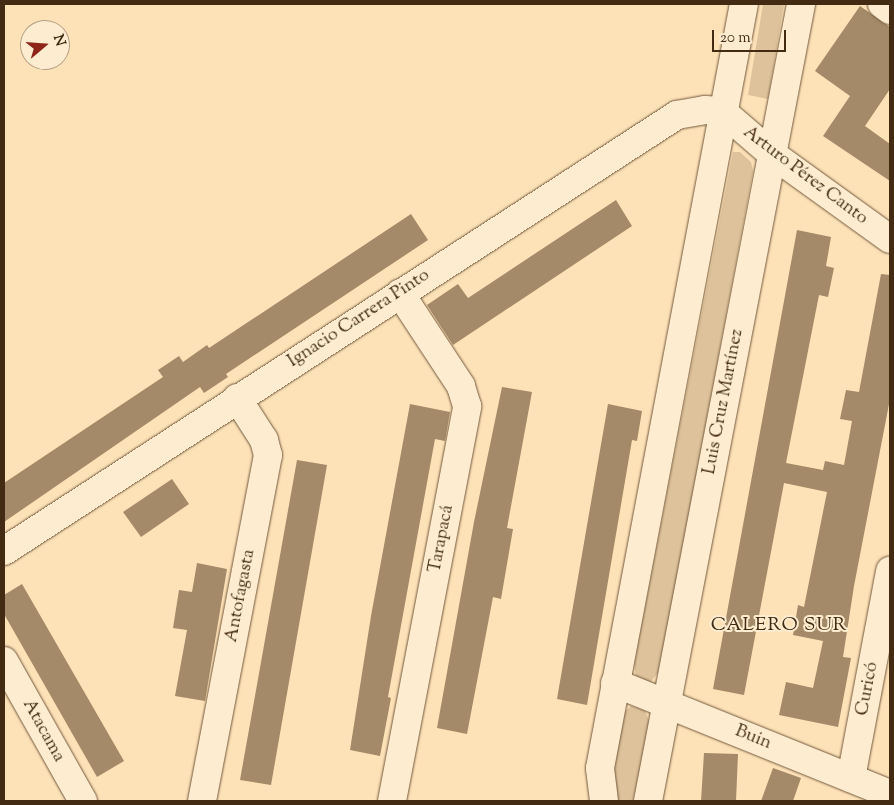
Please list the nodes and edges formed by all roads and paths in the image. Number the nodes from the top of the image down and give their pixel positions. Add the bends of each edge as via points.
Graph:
1 (744, 4) edge
2 (801, 4) edge
3 (882, 4) edge
4 (890, 10) edge
5 (722, 111) junction
6 (772, 154) junction
7 (890, 239) edge
8 (400, 293) junction
9 (237, 398) junction
10 (4, 551) edge
11 (889, 581) edge
12 (4, 661) edge
13 (615, 682) junction
14 (666, 703) junction
15 (851, 778) junction
16 (890, 794) edge
17 (83, 801) edge
18 (202, 801) edge
19 (392, 801) edge
20 (604, 801) edge
21 (648, 801) edge

1 - 5 street
2 - 6 street, Luis Cruz Martínez
3 - 4 street
5 - 6 street, Arturo Pérez Canto
5 - 8 street, Ignacio Carrera Pinto via 688,112 664,122
5 - 13 street
6 - 7 street, Arturo Pérez Canto
6 - 14 street, Luis Cruz Martínez
8 - 9 street, Ignacio Carrera Pinto
8 - 19 street, Tarapacá via 465,392 467,406
9 - 10 street, Ignacio Carrera Pinto
9 - 18 street, Antofagasta via 264,440 268,455
11 - 15 street, Curicó
12 - 17 street, Atacama
13 - 14 street, Buin
13 - 20 street via 600,768
14 - 15 street, Buin
14 - 21 street, Luis Cruz Martínez
15 - 16 street, Buin

